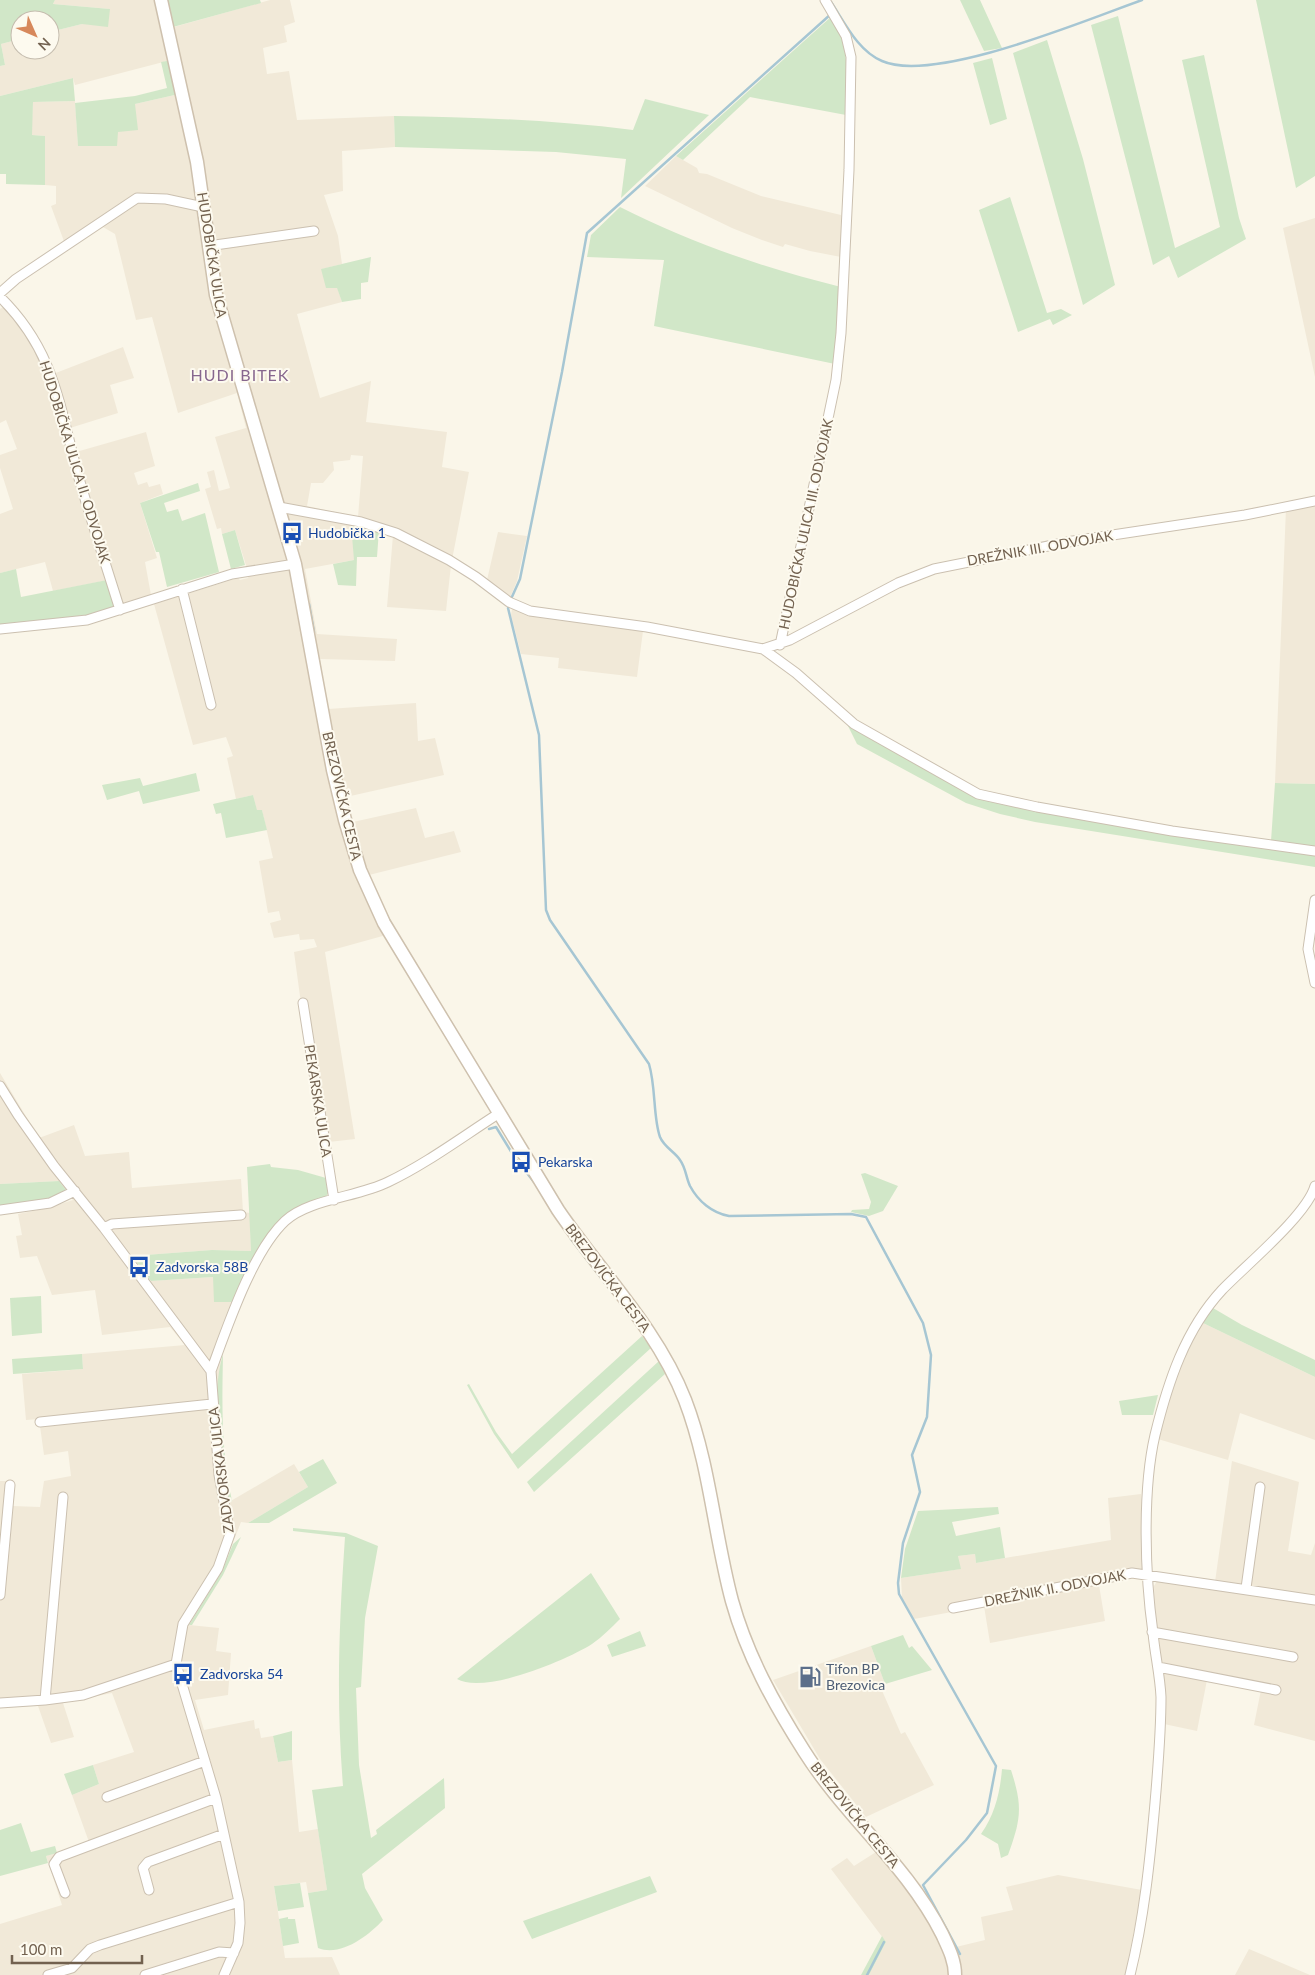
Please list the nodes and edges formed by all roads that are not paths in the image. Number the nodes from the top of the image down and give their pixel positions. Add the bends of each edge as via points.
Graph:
1 (161, 0) edge
2 (825, 0) edge
3 (203, 207) junction
4 (314, 231) dead end
5 (208, 246) junction
6 (0, 293) edge
7 (0, 297) edge
8 (1315, 501) edge
9 (279, 507) junction
10 (295, 564) junction
11 (182, 589) junction
12 (120, 610) junction
13 (0, 629) edge
14 (780, 645) junction
15 (763, 649) junction
16 (211, 705) dead end
17 (1315, 851) edge
18 (1315, 900) edge
19 (1315, 983) edge
20 (303, 1003) dead end
21 (0, 1086) edge
22 (498, 1114) junction
23 (1315, 1186) edge
24 (74, 1191) junction
25 (334, 1200) junction
26 (0, 1210) edge
27 (241, 1215) dead end
28 (104, 1228) junction
29 (211, 1371) junction
30 (212, 1404) junction
31 (40, 1422) dead end
32 (10, 1485) dead end
33 (1260, 1487) dead end
34 (63, 1497) dead end
35 (1149, 1575) junction
36 (1246, 1588) junction
37 (0, 1595) edge
38 (1315, 1600) edge
39 (953, 1608) dead end
40 (1152, 1632) junction
41 (1293, 1657) dead end
42 (176, 1664) junction
43 (1158, 1667) junction
44 (1276, 1690) dead end
45 (45, 1700) junction
46 (0, 1703) edge
47 (205, 1761) junction
48 (108, 1797) dead end
49 (216, 1798) junction
50 (224, 1834) junction
51 (149, 1890) dead end
52 (65, 1893) dead end
53 (239, 1902) junction
54 (234, 1953) junction
55 (48, 1975) edge
56 (145, 1975) edge
57 (224, 1975) edge
58 (956, 1975) edge
59 (1130, 1975) edge

1 - 3 main road, HUDOBIČKA ULICA via 189,118
2 - 14 street, HUDOBIČKA ULICA III. ODVOJAK via 846,36 851,56 841,334 830,409
3 - 5 main road, HUDOBIČKA ULICA
3 - 6 street via 137,198
4 - 5 street
5 - 9 main road, HUDOBIČKA ULICA via 223,322
7 - 12 street, HUDOBIČKA ULICA II. ODVOJAK via 34,338 51,374
8 - 14 street, DREŽNIK III. ODVOJAK via 1073,541 934,569 898,583
9 - 10 main road, HUDOBIČKA ULICA
9 - 15 street, HUDOBIČKA ULICA III. ODVOJAK via 361,522 396,533 449,560 509,602 530,612 647,628
10 - 11 street via 232,574
10 - 22 main road, BREZOVIČKA CESTA via 333,770 360,870 384,923
11 - 12 street
11 - 16 street
12 - 13 street via 80,621
14 - 15 street, HUDOBIČKA ULICA III. ODVOJAK
15 - 17 street via 854,724 978,794 1172,831
18 - 19 street via 1308,949
20 - 25 street, PEKARSKA ULICA
21 - 24 street
22 - 25 street via 388,1182
22 - 58 main road, BREZOVIČKA CESTA via 579,1242 665,1357 695,1430 732,1599 756,1665 781,1716 832,1791 922,1898 951,1953
23 - 35 street via 1304,1207 1221,1291 1177,1359 1155,1434 1149,1469
24 - 26 street via 50,1203
24 - 28 street
25 - 29 street via 293,1215 279,1227 239,1298
27 - 28 street via 112,1224
28 - 29 street
29 - 30 street, ZADVORSKA ULICA
30 - 31 street
30 - 42 street, ZADVORSKA ULICA via 218,1475 230,1534 218,1568 183,1624
32 - 37 street
33 - 36 street
34 - 45 street
35 - 36 street, DREŽNIK II. ODVOJAK
35 - 39 street, DREŽNIK II. ODVOJAK via 1132,1574
35 - 40 street
36 - 38 street, DREŽNIK II. ODVOJAK
40 - 41 street
40 - 43 street
42 - 45 street via 97,1692
42 - 47 street, ZADVORSKA ULICA
43 - 44 street
43 - 59 street via 1160,1726 1151,1849
45 - 46 street
47 - 48 street
47 - 49 street, ZADVORSKA ULICA
49 - 50 street, ZADVORSKA ULICA
49 - 52 street via 59,1857 54,1864
50 - 51 street via 148,1862 143,1868
50 - 53 street, ZADVORSKA ULICA
53 - 54 street, ZADVORSKA ULICA via 240,1932
53 - 55 street via 100,1945 90,1949 72,1968
54 - 56 street via 219,1952
54 - 57 street, ZADVORSKA ULICA

